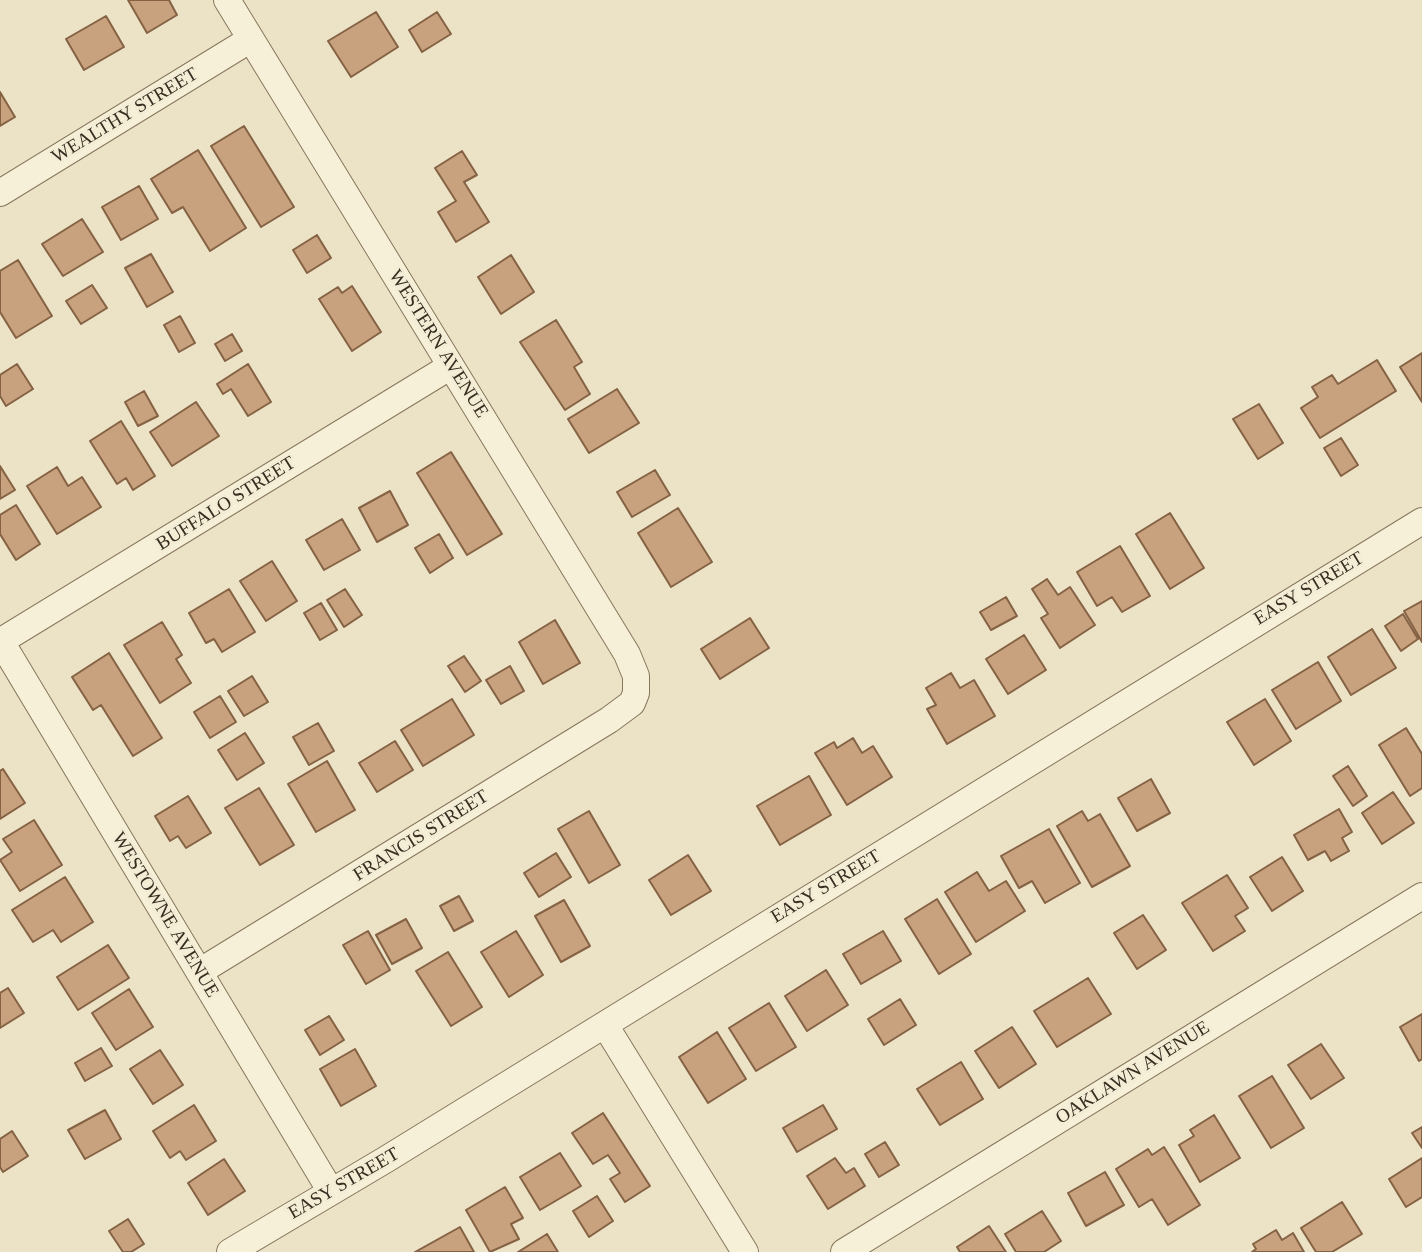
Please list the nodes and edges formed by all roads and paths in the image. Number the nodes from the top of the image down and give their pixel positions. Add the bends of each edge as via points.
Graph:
1 (227, 0) edge
2 (251, 39) junction
3 (0, 192) edge
4 (451, 366) junction
5 (1422, 521) edge
6 (0, 640) edge
7 (636, 693) joint
8 (1422, 896) edge
9 (200, 972) junction
10 (605, 1025) junction
11 (330, 1190) junction
12 (230, 1252) edge
13 (745, 1252) edge
14 (844, 1252) edge

1 - 2 street, WESTERN AVENUE
2 - 3 street, WEALTHY STREET
2 - 4 street, WESTERN AVENUE
4 - 6 street, BUFFALO STREET
4 - 7 street, WESTERN AVENUE via 627,654 636,676
5 - 10 street, EASY STREET
6 - 9 street, WESTOWNE AVENUE
7 - 9 street, FRANCIS STREET via 632,703 609,720
8 - 14 street, OAKLAWN AVENUE
9 - 11 street, WESTOWNE AVENUE
10 - 11 street, EASY STREET
10 - 13 street
11 - 12 street, EASY STREET

